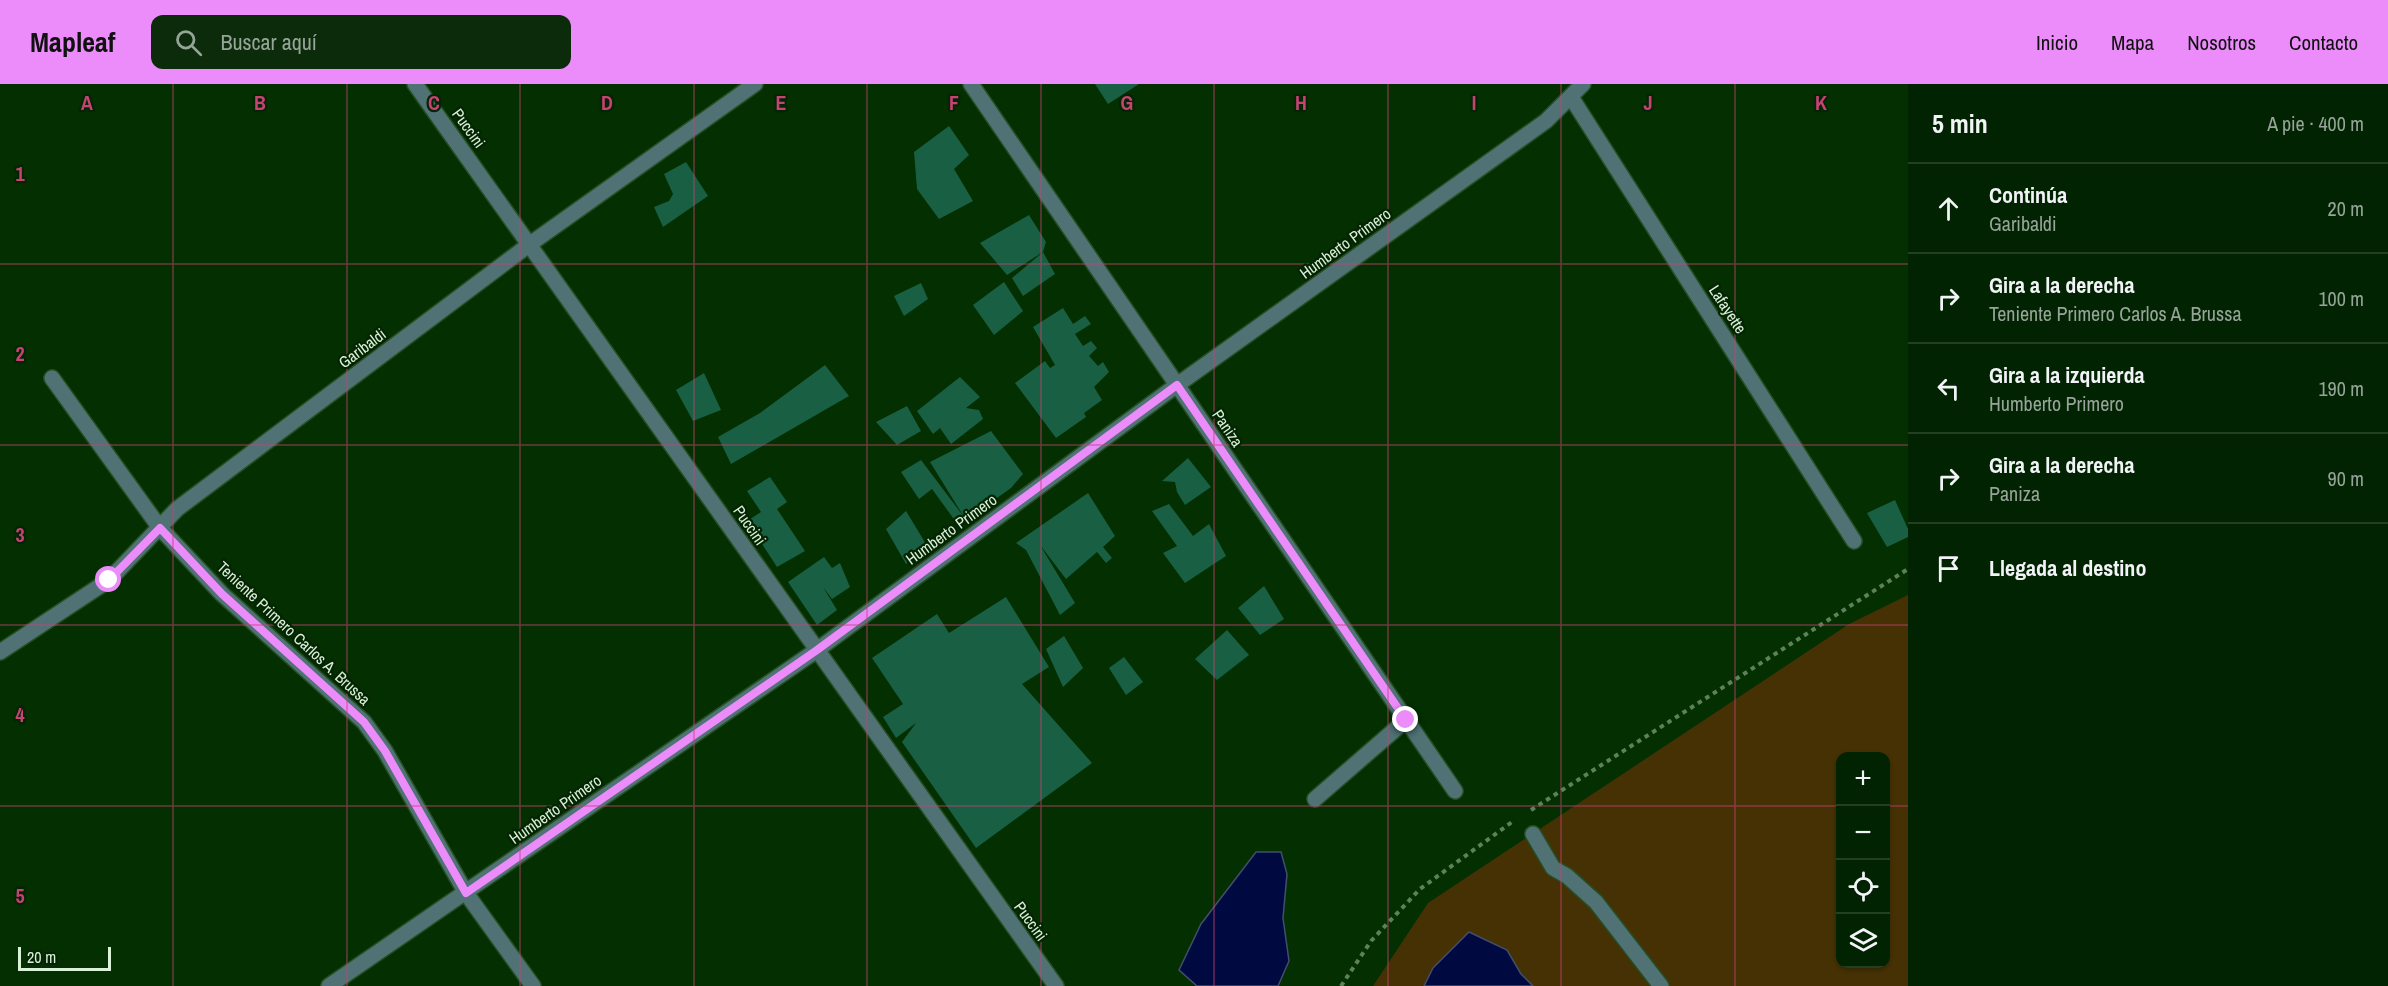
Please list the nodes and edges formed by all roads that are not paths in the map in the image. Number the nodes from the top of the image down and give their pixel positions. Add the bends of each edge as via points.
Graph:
1 (415, 84) edge
2 (755, 84) edge
3 (970, 84) edge
4 (1583, 84) edge
5 (1571, 96) junction
6 (530, 244) junction
7 (52, 378) dead end
8 (1177, 385) junction
9 (160, 528) junction
10 (1854, 541) dead end
11 (817, 650) junction
12 (0, 652) edge
13 (1406, 720) junction
14 (1455, 791) dead end
15 (1315, 799) dead end
16 (1533, 834) dead end
17 (466, 893) junction
18 (329, 986) edge
19 (533, 986) edge
20 (1056, 986) edge
21 (1661, 986) edge

1 - 6 street, Puccini
2 - 6 street, Garibaldi
3 - 8 street, Paniza
4 - 5 street, Humberto Primero
5 - 8 street, Humberto Primero via 1546,121
5 - 10 street, Lafayette
6 - 9 street, Garibaldi via 177,509
6 - 11 street, Puccini
7 - 9 street, Teniente Primero Carlos A. Brussa
8 - 11 street, Humberto Primero
8 - 13 street, Paniza
9 - 12 street, Garibaldi via 109,580
9 - 17 street, Teniente Primero Carlos A. Brussa via 222,594 364,722 385,751
11 - 17 street, Humberto Primero
11 - 20 street, Puccini
13 - 14 street, Paniza
13 - 15 street
16 - 21 street via 1552,868 1596,902
17 - 18 street, Humberto Primero
17 - 19 street, Teniente Primero Carlos A. Brussa

